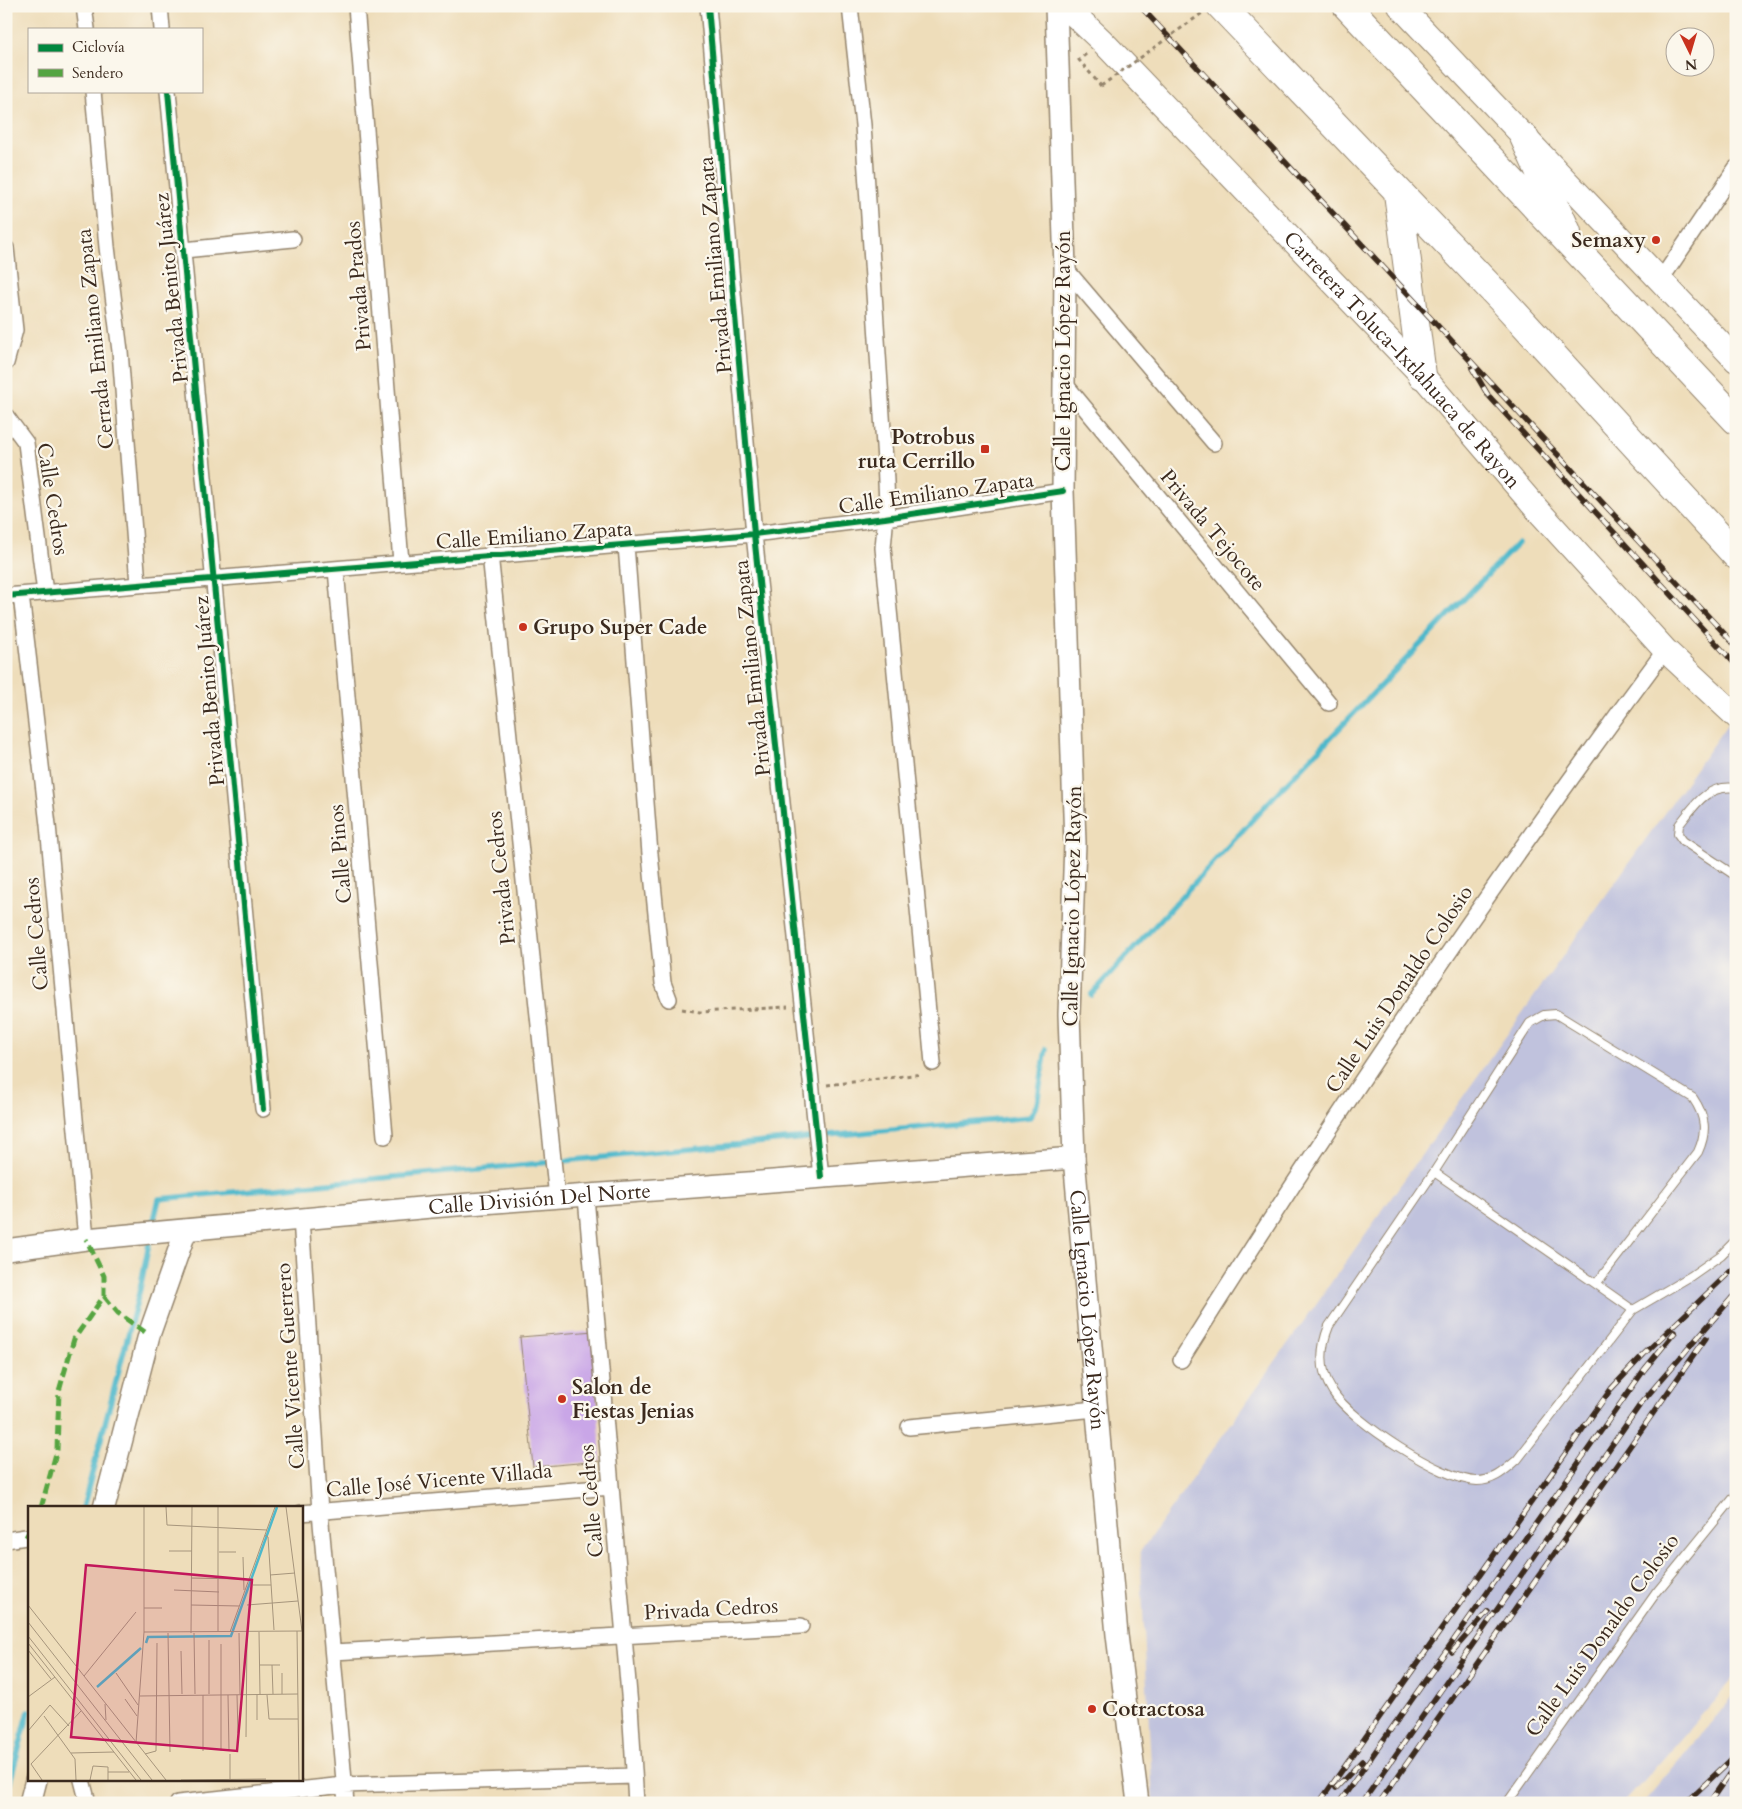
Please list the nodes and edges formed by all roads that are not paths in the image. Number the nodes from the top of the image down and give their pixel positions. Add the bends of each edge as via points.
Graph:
1 (84, 6) edge
2 (160, 6) edge
3 (356, 6) edge
4 (708, 6) edge
5 (850, 6) edge
6 (1056, 6) edge
7 (1065, 6) edge
8 (1221, 6) edge
9 (1347, 6) edge
10 (1400, 6) edge
11 (87, 28) edge
12 (162, 28) edge
13 (94, 92) edge
14 (168, 92) edge
15 (1524, 137) junction
16 (1736, 168) edge
17 (1398, 193) junction
18 (293, 239) dead end
19 (6, 248) edge
20 (184, 250) junction
21 (1578, 254) junction
22 (1065, 268) junction
23 (1660, 281) junction
24 (1736, 360) edge
25 (6, 363) edge
26 (1422, 375) junction
27 (1064, 384) junction
28 (6, 416) edge
29 (1736, 420) edge
30 (1214, 443) dead end
31 (1063, 492) junction
32 (885, 518) junction
33 (754, 534) junction
34 (626, 545) junction
35 (490, 554) junction
36 (1736, 555) edge
37 (401, 562) junction
38 (336, 569) junction
39 (215, 578) junction
40 (138, 584) junction
41 (45, 593) junction
42 (13, 596) edge
43 (1665, 650) junction
44 (1329, 703) dead end
45 (1736, 716) edge
46 (1736, 788) edge
47 (1736, 876) edge
48 (669, 999) road end
49 (933, 1063) road end
50 (263, 1109) dead end
51 (385, 1136) dead end
52 (1074, 1158) junction
53 (1434, 1172) junction
54 (821, 1177) junction
55 (556, 1190) junction
56 (586, 1197) junction
57 (301, 1218) junction
58 (176, 1231) junction
59 (86, 1240) junction
60 (1736, 1240) edge
61 (6, 1250) edge
62 (1596, 1284) junction
63 (1633, 1310) junction
64 (1181, 1360) dead end
65 (1096, 1409) junction
66 (909, 1427) dead end
67 (611, 1487) junction
68 (1736, 1494) edge
69 (105, 1506) edge
70 (302, 1512) edge
71 (320, 1512) junction
72 (26, 1537) dead end
73 (6, 1540) edge
74 (801, 1626) dead end
75 (624, 1636) junction
76 (332, 1652) junction
77 (634, 1776) junction
78 (35, 1782) edge
79 (83, 1782) edge
80 (344, 1785) junction
81 (30, 1803) edge
82 (88, 1803) edge
83 (178, 1803) edge
84 (346, 1803) edge
85 (636, 1803) edge
86 (1138, 1803) edge
87 (1507, 1803) edge

1 - 11 street
2 - 12 street
3 - 37 street, Privada Prados
4 - 33 street, Privada Emiliano Zapata
5 - 32 street via 863,125 885,462
6 - 22 main road, Calle Ignacio López Rayón
7 - 26 main road, Carretera Toluca-Ixtlahuaca de Rayon
8 - 17 highway
9 - 21 highway
10 - 15 main road
13 - 40 street, Cerrada Emiliano Zapata via 107,247 120,351
14 - 20 street, Privada Benito Juárez
15 - 21 highway
15 - 23 main road
16 - 23 street
17 - 26 highway
17 - 36 highway via 1504,302
18 - 20 street
19 - 25 street via 15,330
20 - 39 street, Privada Benito Juárez
21 - 29 highway
22 - 27 main road, Calle Ignacio López Rayón
22 - 30 street
23 - 24 main road
26 - 43 main road, Carretera Toluca-Ixtlahuaca de Rayon via 1535,507
27 - 31 main road, Calle Ignacio López Rayón
27 - 44 street, Privada Tejocote
28 - 41 street, Calle Cedros via 26,443
31 - 32 street, Calle Emiliano Zapata
31 - 52 main road, Calle Ignacio López Rayón via 1075,843 1069,1014
32 - 33 street, Calle Emiliano Zapata
32 - 49 street via 885,573
33 - 34 street, Calle Emiliano Zapata
33 - 54 street, Privada Emiliano Zapata
34 - 35 street, Calle Emiliano Zapata
34 - 48 street via 650,854 663,983
35 - 37 street, Calle Emiliano Zapata
35 - 55 street, Privada Cedros
37 - 38 street, Calle Emiliano Zapata
38 - 39 street, Calle Emiliano Zapata
38 - 51 street, Calle Pinos
39 - 40 street, Calle Emiliano Zapata
39 - 50 street, Privada Benito Juárez
40 - 41 street, Calle Emiliano Zapata
41 - 42 street, Calle Emiliano Zapata
42 - 59 street, Calle Cedros via 48,825
43 - 45 main road, Carretera Toluca-Ixtlahuaca de Rayon
43 - 64 street, Calle Luis Donaldo Colosio via 1606,729 1325,1135
46 - 47 lane via 1718,788 1705,794 1679,825 1678,831 1683,841
52 - 54 main road, Calle División Del Norte
52 - 65 main road, Calle Ignacio López Rayón
53 - 62 lane
53 - 62 lane via 1530,1023 1544,1015 1556,1014 1693,1098 1704,1117 1703,1140 1698,1152
53 - 63 lane via 1329,1326 1323,1340 1324,1372 1332,1392 1363,1422 1438,1470 1457,1478 1477,1481 1494,1478 1517,1460
54 - 56 main road, Calle División Del Norte
55 - 56 main road, Calle División Del Norte
55 - 57 main road, Calle División Del Norte
56 - 67 street, Calle Cedros
57 - 58 main road, Calle División Del Norte
57 - 71 street, Calle Vicente Guerrero
58 - 59 main road, Calle División Del Norte
58 - 69 main road
59 - 61 main road, Calle División Del Norte
60 - 63 lane via 1691,1276
62 - 63 lane
65 - 66 street
65 - 86 main road, Calle Ignacio López Rayón via 1117,1636
67 - 71 street, Calle José Vicente Villada
67 - 75 street, Calle Cedros
68 - 87 lane, Calle Luis Donaldo Colosio via 1656,1593
70 - 71 street, Calle José Vicente Villada
71 - 76 street, Calle Vicente Guerrero
72 - 73 street
74 - 75 street, Privada Cedros
75 - 76 street, Privada Cedros
75 - 77 street, Calle Cedros
76 - 80 street, Calle Vicente Guerrero
77 - 80 street
77 - 85 street, Calle Cedros
78 - 81 main road
79 - 82 street
80 - 83 street
80 - 84 street, Calle Vicente Guerrero

